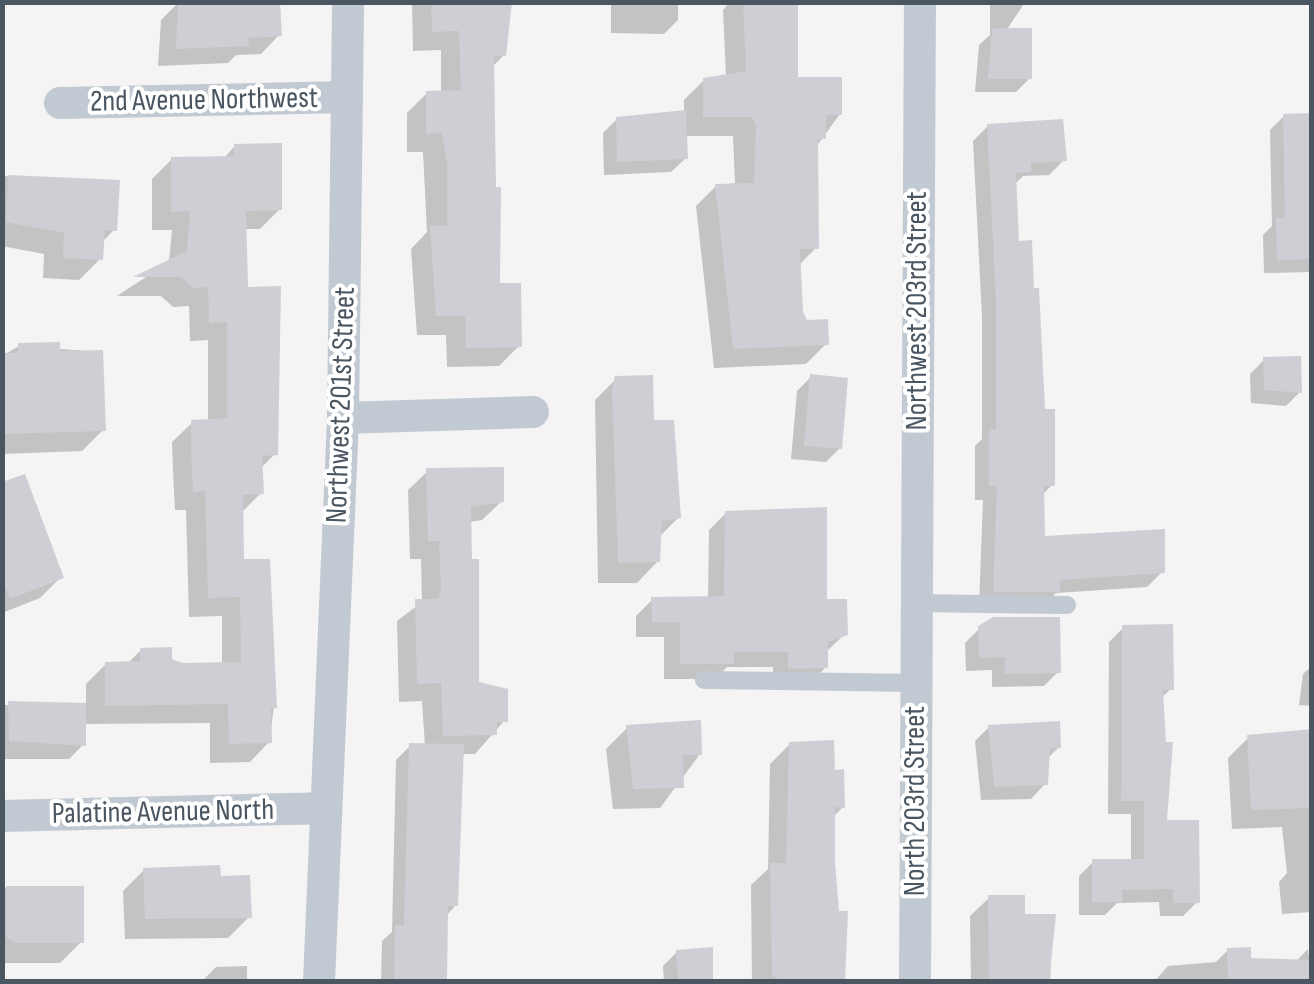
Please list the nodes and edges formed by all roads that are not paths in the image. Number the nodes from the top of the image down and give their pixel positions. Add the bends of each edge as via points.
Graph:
1 (348, 2) edge
2 (920, 2) edge
3 (348, 98) junction
4 (60, 103) dead end
5 (534, 412) dead end
6 (343, 418) junction
7 (1067, 606) dead end
8 (915, 612) junction
9 (704, 680) dead end
10 (915, 683) junction
11 (324, 808) junction
12 (2, 816) edge
13 (320, 982) edge
14 (915, 982) edge

1 - 3 street, Northwest 201st Street
2 - 8 street, Northwest 203rd Street
3 - 4 street, 2nd Avenue Northwest
3 - 6 street, Northwest 201st Street
5 - 6 street
6 - 11 street, Northwest 201st Street
7 - 8 lane
8 - 10 street, North 203rd Street
9 - 10 lane
10 - 14 street, North 203rd Street
11 - 12 street, Palatine Avenue North
11 - 13 street, Northwest 201st Street

